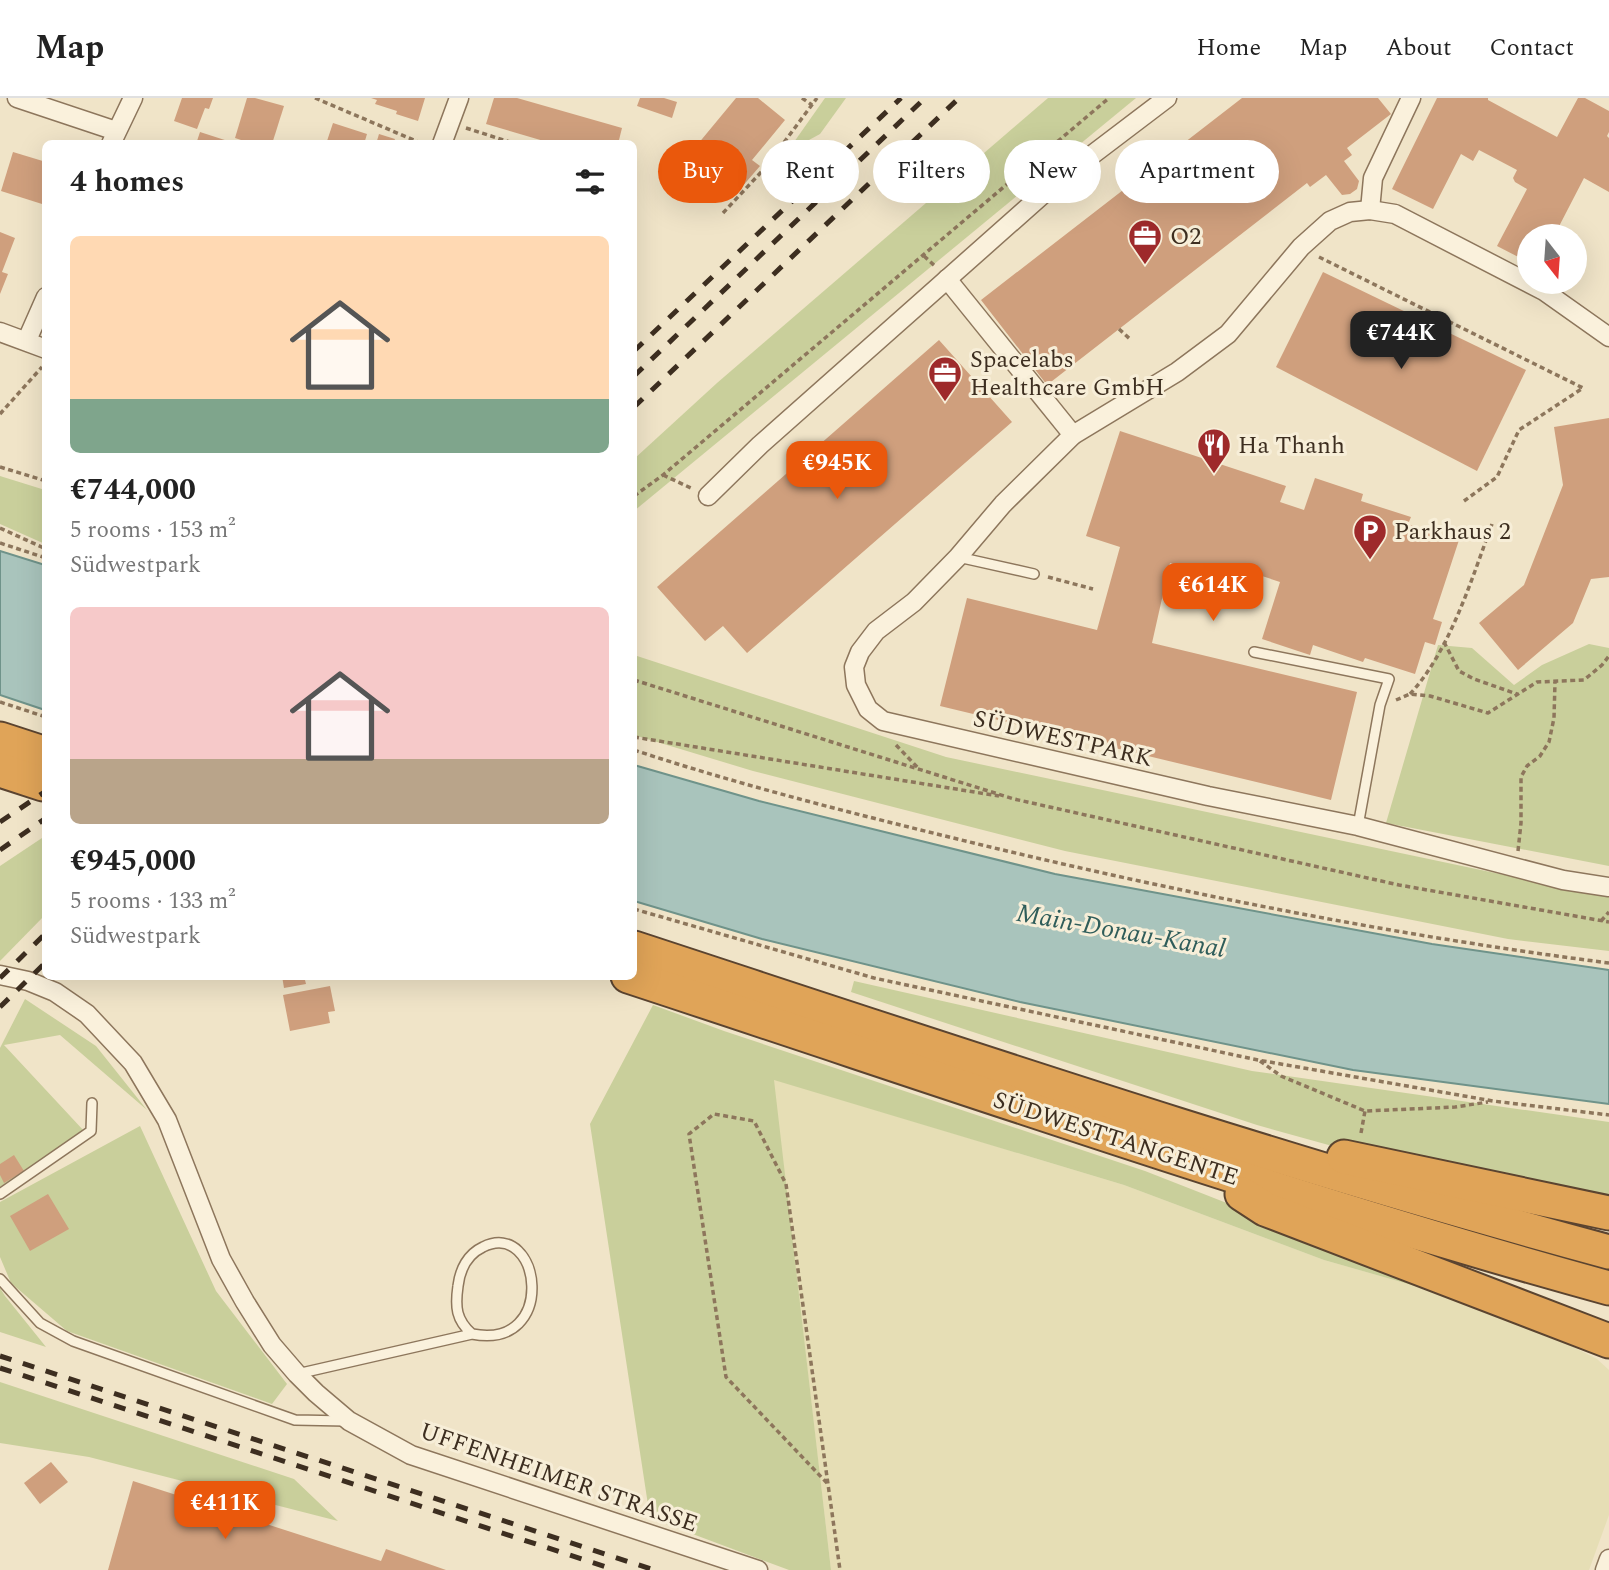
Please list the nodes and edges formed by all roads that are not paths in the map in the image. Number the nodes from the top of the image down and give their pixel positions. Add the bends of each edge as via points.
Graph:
1 (17, 98) edge
2 (133, 98) edge
3 (459, 98) edge
4 (1167, 98) edge
5 (1411, 98) edge
6 (113, 137) edge
7 (444, 140) edge
8 (1370, 210) junction
9 (947, 279) junction
10 (42, 306) edge
11 (0, 332) edge
12 (1609, 337) edge
13 (27, 340) junction
14 (42, 347) edge
15 (1073, 435) junction
16 (708, 496) road end
17 (958, 557) junction
18 (1034, 574) road end
19 (1254, 652) dead end
20 (0, 739) edge
21 (42, 768) edge
22 (42, 769) edge
23 (0, 770) edge
24 (1358, 826) junction
25 (1609, 887) edge
26 (637, 949) edge
27 (0, 975) edge
28 (637, 979) edge
29 (92, 1103) dead end
30 (1171, 1124) junction
31 (1199, 1167) junction
32 (0, 1194) edge
33 (1609, 1213) edge
34 (1609, 1252) edge
35 (0, 1279) edge
36 (1609, 1288) edge
37 (472, 1334) junction
38 (1605, 1343) edge
39 (297, 1374) junction
40 (349, 1421) junction
41 (1609, 1559) edge
42 (758, 1570) edge
43 (1605, 1570) edge

1 - 6 street
2 - 6 street
3 - 7 street
4 - 9 street via 1059,180
5 - 8 street via 1373,178
8 - 12 street, SÜDWESTPARK via 1395,214 1544,290
8 - 15 street, SÜDWESTPARK via 1330,221 1301,247 1228,334 1177,372
9 - 15 street
9 - 16 street
10 - 13 street
11 - 13 street
13 - 14 street
15 - 17 street, SÜDWESTPARK via 1003,504
17 - 18 lane
17 - 24 street, SÜDWESTPARK via 914,602 876,631 853,667 868,709 883,721
19 - 24 lane via 1390,676 1380,705
20 - 21 highway
22 - 23 highway
24 - 25 street, SÜDWESTPARK via 1563,880
26 - 30 highway, SÜDWESTTANGENTE
27 - 39 street, UFFENHEIMER STRASSE via 55,992 87,1014 133,1063 167,1120 227,1270 272,1345
28 - 31 highway, SÜDWESTTANGENTE
29 - 32 lane via 91,1131
30 - 33 highway
30 - 34 highway, SÜDWESTTANGENTE
31 - 36 highway, SÜDWESTTANGENTE
31 - 38 highway via 1265,1209
35 - 40 lane, UFFENHEIMER STRASSE via 40,1323 73,1341 295,1420
37 - 37 lane via 461,1324 455,1306 463,1267 475,1251 491,1243 507,1244 524,1255 531,1269 530,1303 512,1331
37 - 39 lane
39 - 40 street, UFFENHEIMER STRASSE
40 - 42 street, UFFENHEIMER STRASSE via 411,1455
41 - 43 street

